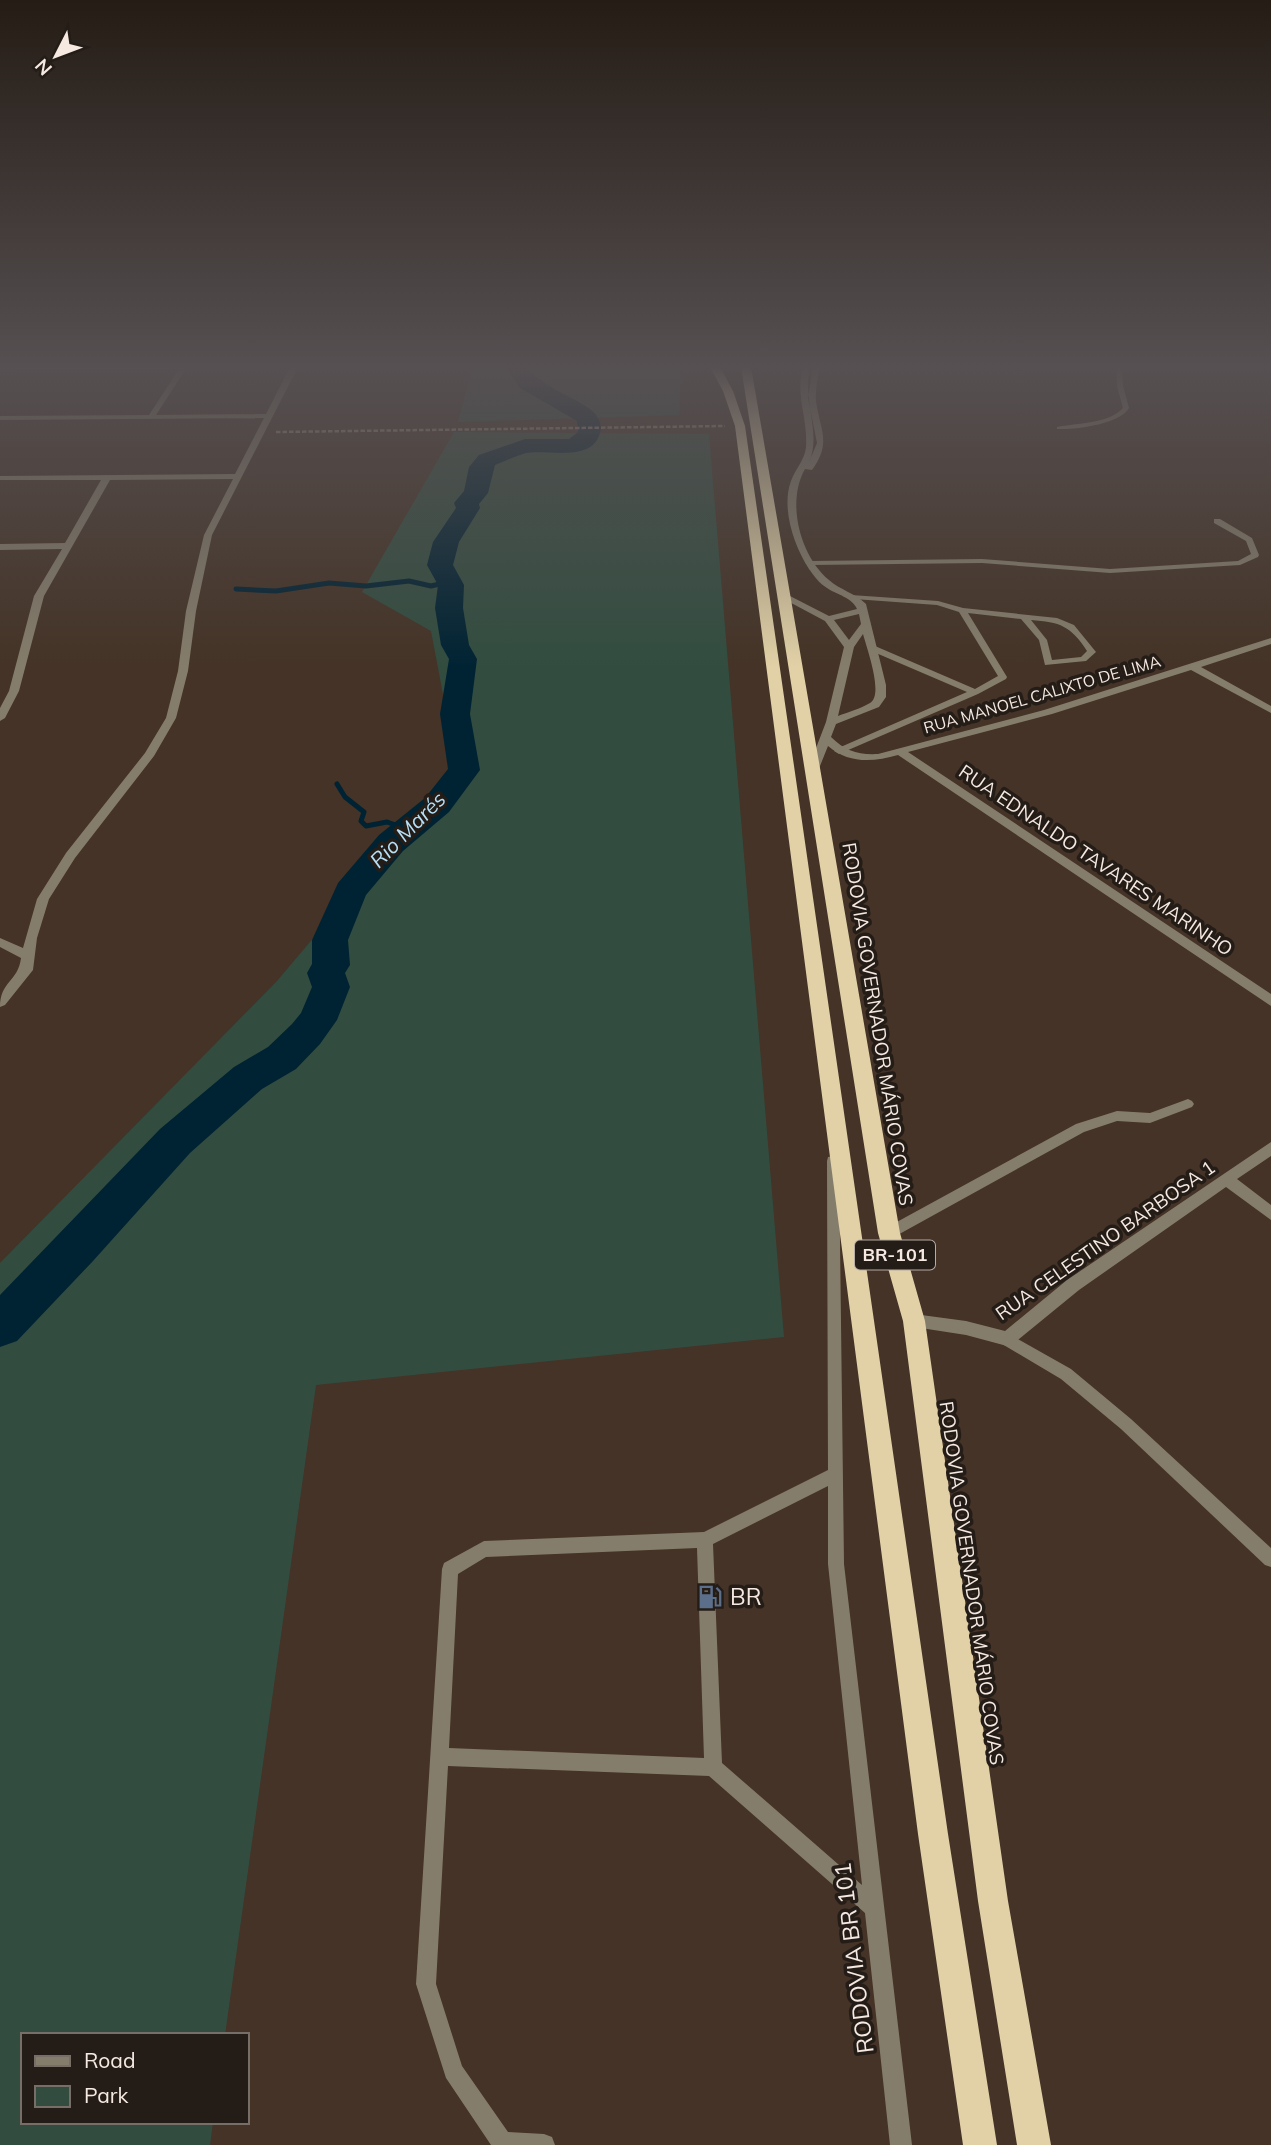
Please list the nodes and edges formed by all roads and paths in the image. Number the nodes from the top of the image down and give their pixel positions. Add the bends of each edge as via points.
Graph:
1 (243, 467) edge
2 (746, 467) edge
3 (763, 467) edge
4 (801, 467) edge
5 (809, 467) edge
6 (239, 476) junction
7 (0, 478) edge
8 (106, 478) junction
9 (1217, 521) dead end
10 (0, 547) edge
11 (67, 547) junction
12 (810, 563) junction
13 (785, 597) junction
14 (854, 597) junction
15 (864, 610) junction
16 (962, 610) junction
17 (1024, 617) junction
18 (828, 618) junction
19 (865, 625) junction
20 (1271, 641) edge
21 (849, 647) junction
22 (872, 648) junction
23 (1194, 667) junction
24 (975, 692) junction
25 (1271, 710) edge
26 (0, 718) edge
27 (831, 722) junction
28 (825, 737) junction
29 (839, 751) junction
30 (899, 751) junction
31 (814, 769) junction
32 (0, 942) edge
33 (28, 956) junction
34 (1271, 1001) edge
35 (0, 1002) edge
36 (1188, 1104) dead end
37 (834, 1112) junction
38 (1271, 1148) edge
39 (1226, 1179) junction
40 (1271, 1214) edge
41 (888, 1233) junction
42 (914, 1321) junction
43 (1007, 1339) junction
44 (835, 1474) junction
45 (705, 1540) junction
46 (1271, 1559) edge
47 (439, 1757) junction
48 (713, 1767) junction
49 (873, 1907) junction
50 (544, 2145) edge
51 (901, 2145) edge
52 (980, 2145) edge
53 (1034, 2145) edge

1 - 6 street
2 - 37 highway, BR-101
3 - 13 highway, RODOVIA GOVERNADOR MÁRIO COVAS / BR-101
4 - 12 street via 792,500 805,559
5 - 12 street via 800,491 813,559
6 - 8 street
6 - 33 street via 208,535 171,718 150,754 70,856 43,899
7 - 8 street
8 - 11 street
9 - 12 lane via 1249,540 1255,555 1240,563 1110,571 982,561
10 - 11 street
11 - 26 street via 39,596 14,691
12 - 14 street via 826,583
13 - 18 street
13 - 31 highway, RODOVIA GOVERNADOR MÁRIO COVAS / BR-101
14 - 15 street
14 - 16 lane via 938,603
15 - 18 street
15 - 19 street
16 - 17 lane
16 - 24 lane via 1003,677
17 - 17 lane via 1043,639 1048,663 1083,659 1092,652 1076,628 1059,620
18 - 21 street
19 - 21 street
19 - 22 street
20 - 23 street, RUA MANOEL CALIXTO DE LIMA
21 - 27 street
22 - 24 lane
22 - 27 street via 881,685 879,702
23 - 25 street
23 - 30 street, RUA MANOEL CALIXTO DE LIMA
24 - 29 lane
27 - 28 street
28 - 29 street
28 - 31 street
29 - 30 street, RUA MANOEL CALIXTO DE LIMA via 867,758
30 - 34 street, RUA EDNALDO TAVARES MARINHO
31 - 41 highway, RODOVIA GOVERNADOR MÁRIO COVAS / BR-101
32 - 33 street
33 - 35 street via 26,970
36 - 41 lane via 1150,1118 1117,1116 1080,1128
37 - 44 lane, RODOVIA BR 101
37 - 52 highway, BR-101
38 - 39 street, RUA CELESTINO BARBOSA 1
39 - 40 street
39 - 43 street, RUA CELESTINO BARBOSA 1 via 1073,1285
41 - 42 highway, RODOVIA GOVERNADOR MÁRIO COVAS / BR-101
42 - 43 street, RUA CELESTINO BARBOSA 1
42 - 53 highway, RODOVIA GOVERNADOR MÁRIO COVAS / BR-101 via 993,1901
43 - 46 lane via 1066,1374 1096,1399
44 - 45 lane
44 - 49 lane, RODOVIA BR 101 via 836,1564
45 - 47 lane via 484,1549 450,1569
45 - 48 lane
47 - 48 lane
47 - 50 lane via 426,1984 453,2071 502,2141
48 - 49 lane
49 - 51 lane, RODOVIA BR 101

